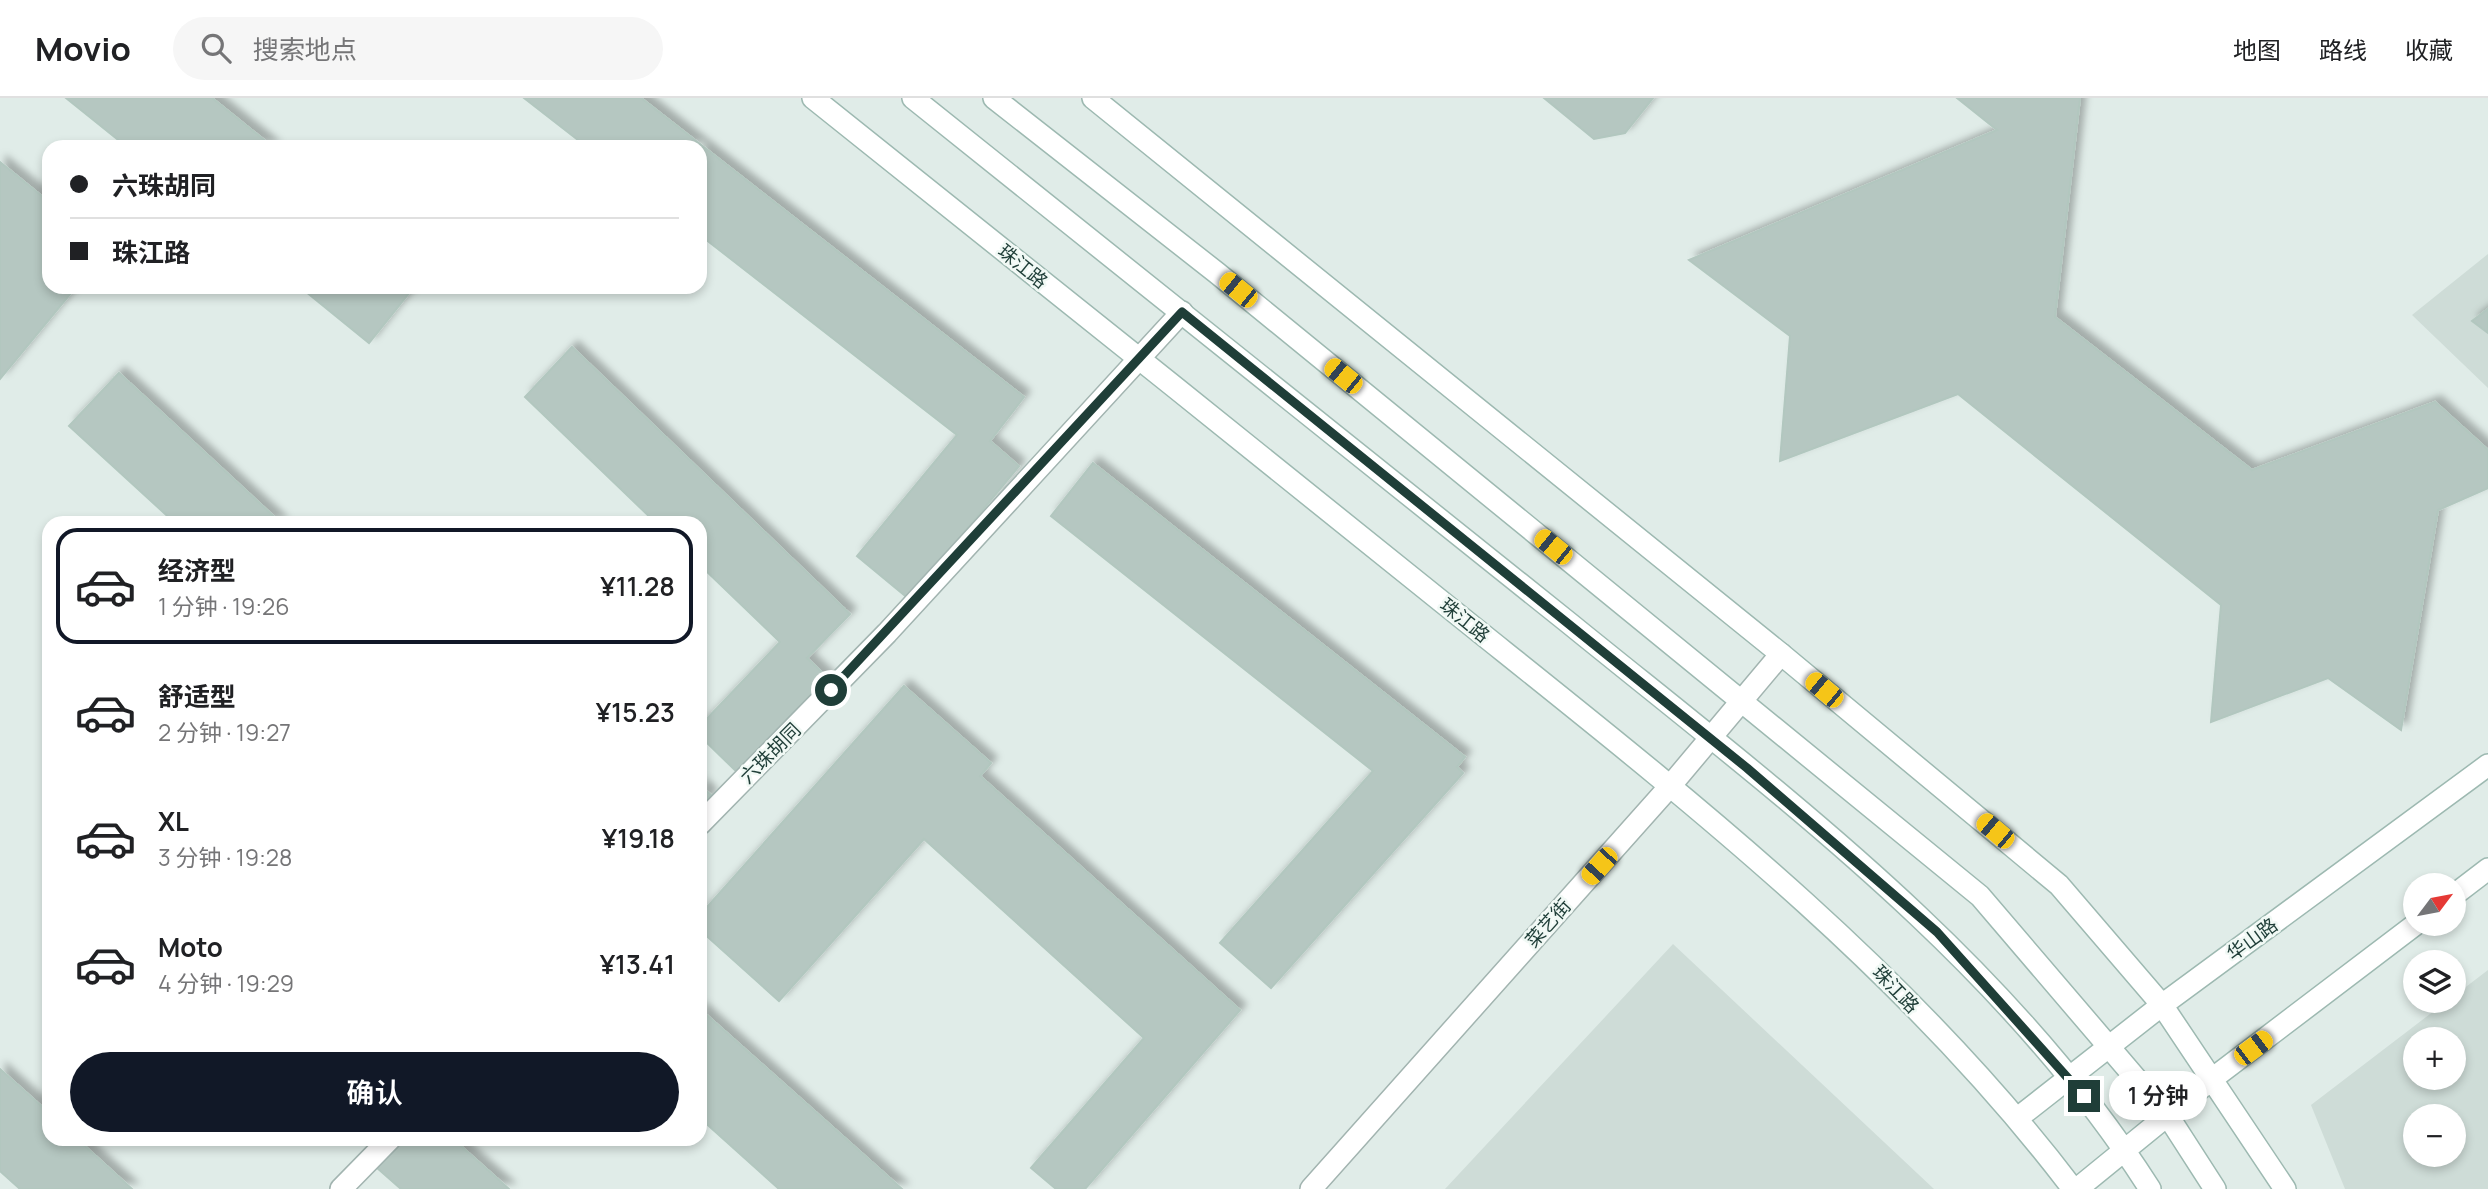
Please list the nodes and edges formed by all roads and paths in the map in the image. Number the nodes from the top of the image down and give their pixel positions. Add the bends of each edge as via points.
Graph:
1 (813, 98) edge
2 (914, 98) edge
3 (994, 98) edge
4 (1093, 98) edge
5 (1182, 312) junction
6 (1140, 359) junction
7 (1782, 654) junction
8 (1742, 701) junction
9 (1711, 738) junction
10 (2488, 765) edge
11 (1671, 785) junction
12 (707, 817) edge
13 (2488, 869) edge
14 (2466, 886) edge
15 (2403, 934) edge
16 (2162, 1006) junction
17 (2111, 1045) junction
18 (2070, 1078) junction
19 (2212, 1079) junction
20 (2168, 1116) junction
21 (2019, 1117) junction
22 (383, 1146) edge
23 (2125, 1151) junction
24 (341, 1189) edge
25 (1311, 1189) edge
26 (2075, 1189) edge
27 (2150, 1189) edge
28 (2215, 1189) edge
29 (2285, 1189) edge

1 - 6 main road, 珠江路
2 - 5 main road
3 - 8 main road via 1217,273
4 - 7 main road
5 - 6 main road, 六珠胡同
5 - 9 main road
6 - 11 main road, 珠江路
6 - 12 main road, 六珠胡同 via 887,633
7 - 8 main road, 菜艺街
7 - 16 main road via 2059,885
8 - 9 main road, 菜艺街
8 - 17 main road via 1980,896
9 - 11 main road, 菜艺街
9 - 18 main road via 1937,932
10 - 16 main road, 华山路
11 - 21 main road, 珠江路 via 1874,965
11 - 25 main road, 菜艺街
13 - 14 main road
15 - 19 main road
16 - 17 main road, 华山路
16 - 19 main road
17 - 18 main road, 华山路
17 - 20 main road
18 - 21 main road, 华山路
18 - 23 main road
19 - 20 main road
19 - 29 main road
20 - 23 main road
20 - 28 main road
21 - 26 main road, 珠江路
22 - 24 main road
23 - 26 main road
23 - 27 main road

